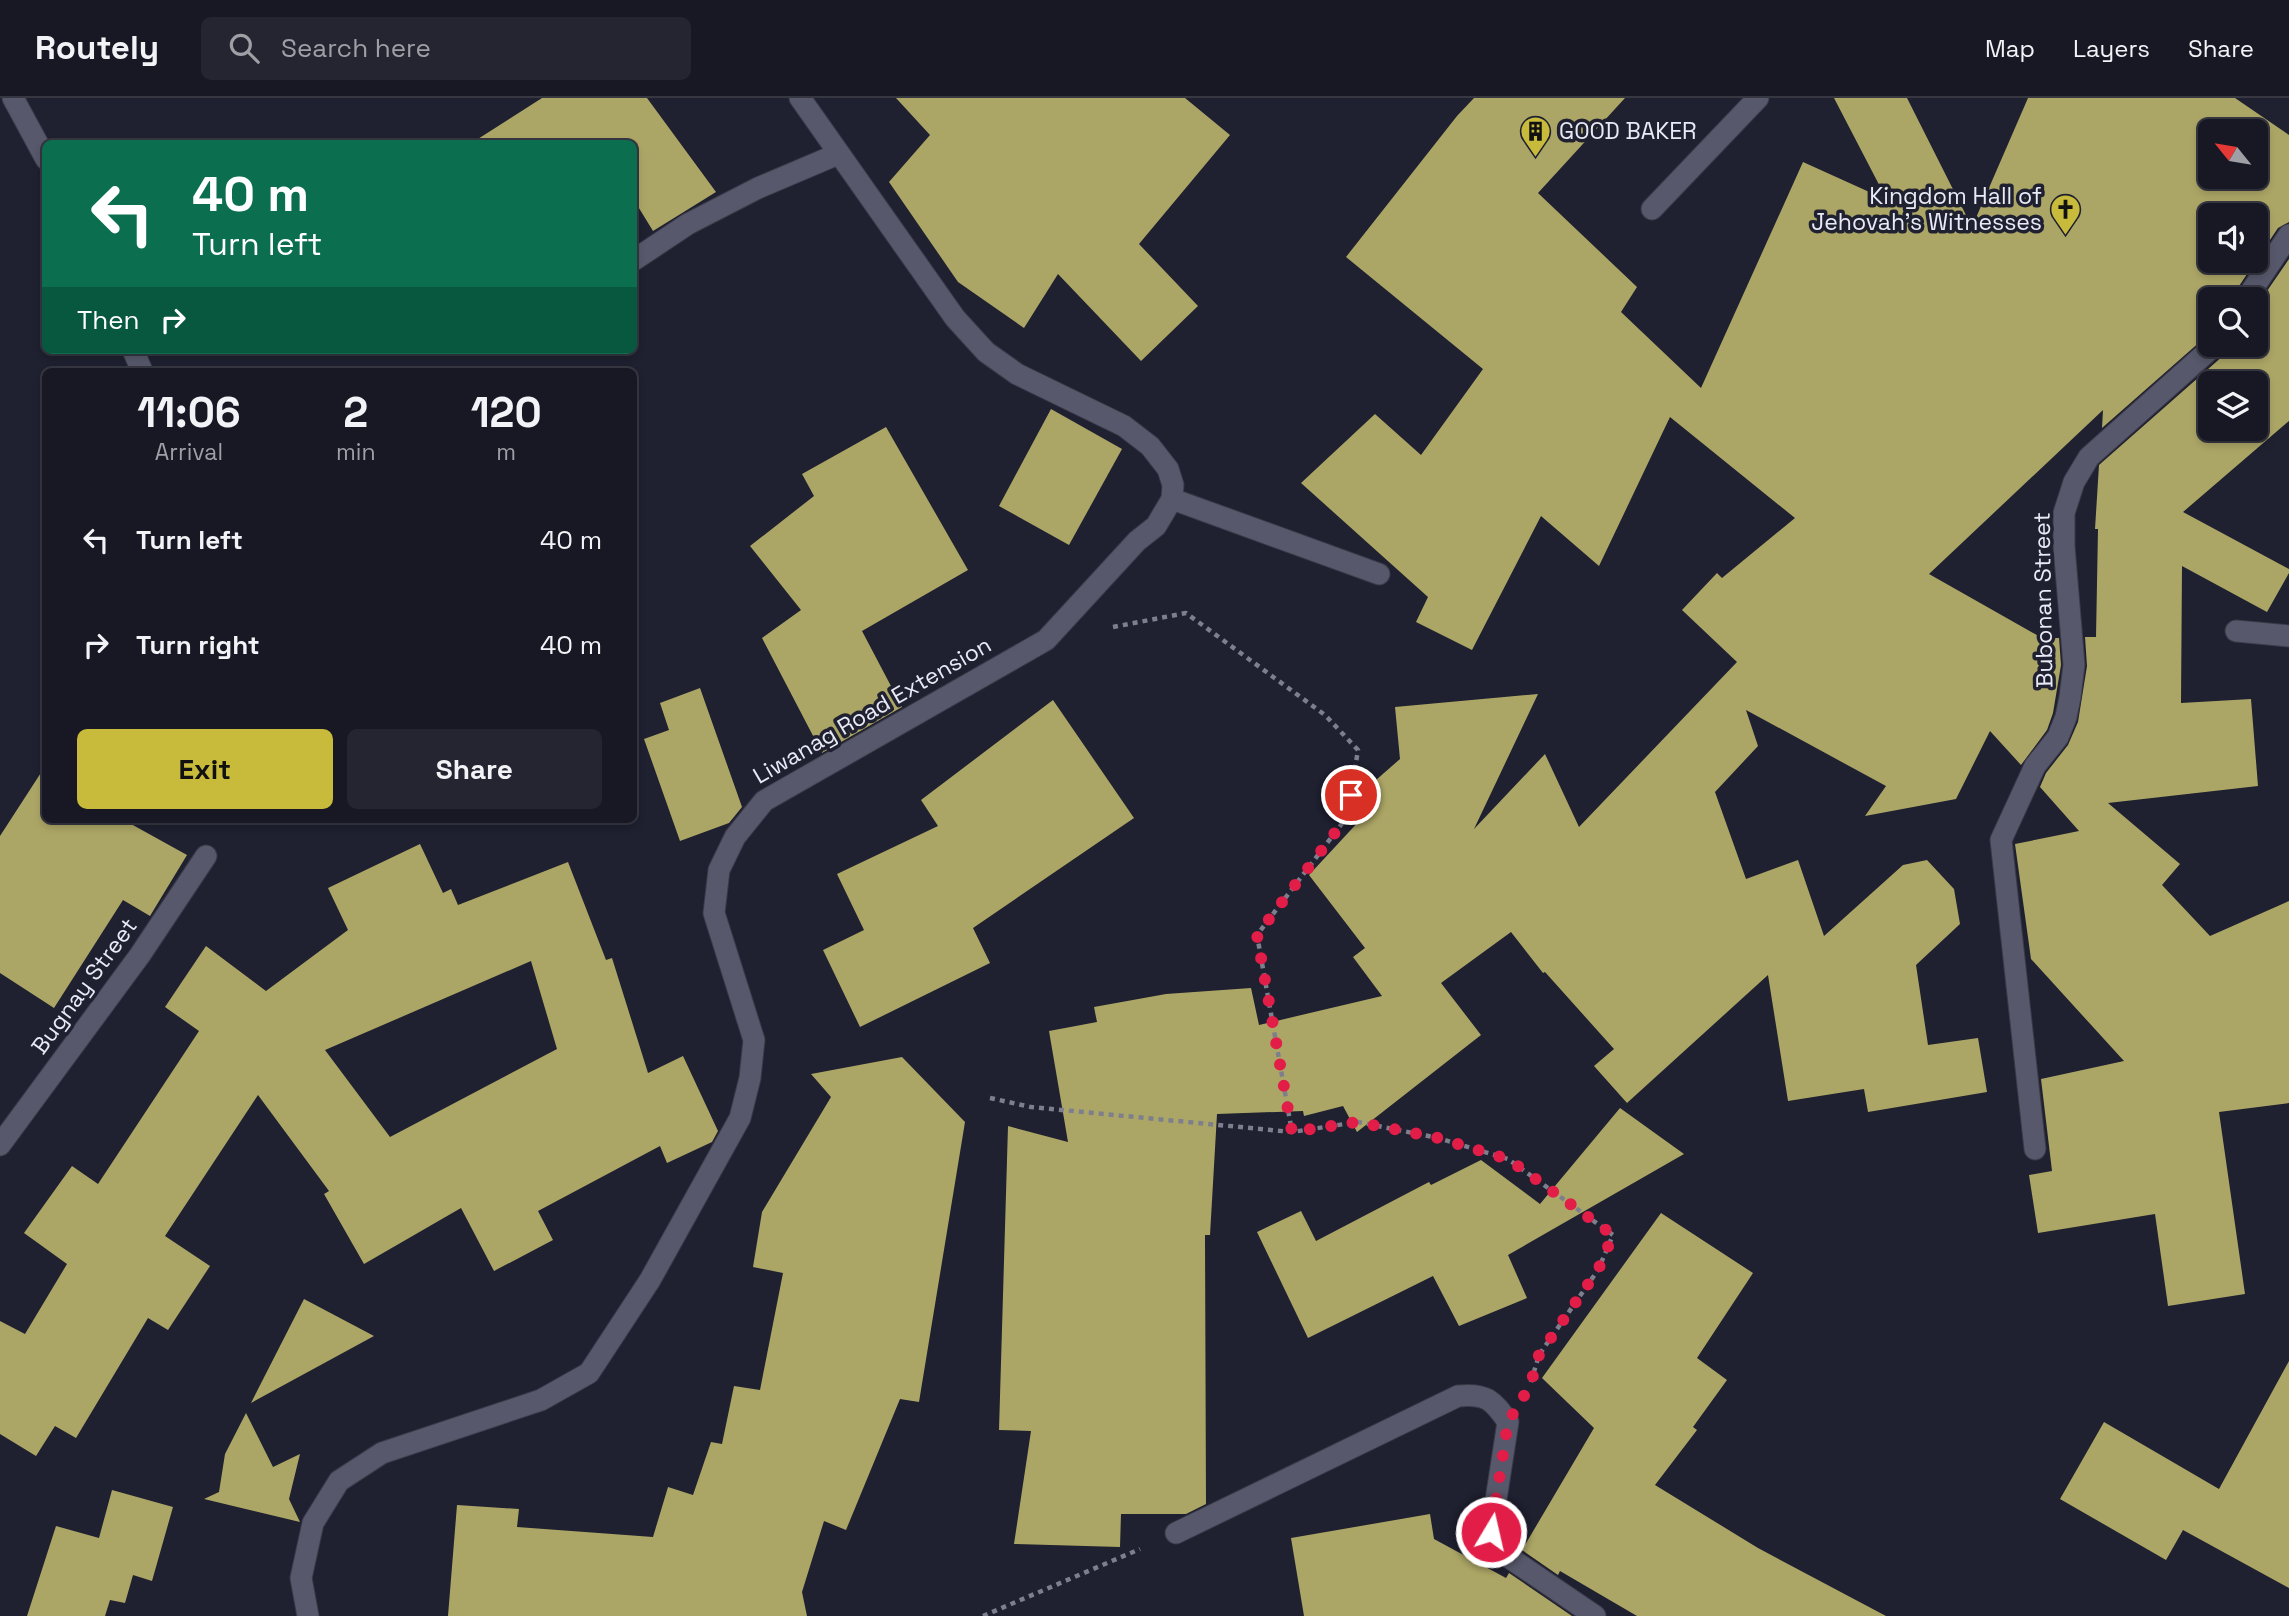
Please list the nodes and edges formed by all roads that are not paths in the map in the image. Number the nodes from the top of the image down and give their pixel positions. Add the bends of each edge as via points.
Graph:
1 (13, 98) edge
2 (800, 98) edge
3 (1758, 98) edge
4 (42, 152) edge
5 (838, 154) junction
6 (1652, 209) dead end
7 (2289, 235) edge
8 (637, 258) edge
9 (2254, 287) edge
10 (2201, 357) edge
11 (1172, 499) junction
12 (1379, 574) dead end
13 (2236, 631) dead end
14 (2289, 636) edge
15 (206, 856) dead end
16 (0, 1145) edge
17 (2035, 1149) dead end
18 (1176, 1533) road end
19 (308, 1616) edge
20 (1595, 1616) edge

1 - 4 street
2 - 5 street
3 - 6 street
5 - 8 street via 688,223
5 - 11 street via 955,318 986,352 1017,374 1124,426 1150,446 1168,469
7 - 9 street
10 - 17 street, Bubonan Street via 2089,457 2074,482 2064,513 2074,665 2070,697 2057,737 2035,766 2001,840
11 - 12 street
11 - 19 street, Liwanag Road Extension via 1156,526 1046,640 764,801 735,837 719,870 714,913 754,1040 740,1118 650,1280 589,1373 541,1400 382,1453 339,1481 313,1523 300,1578
13 - 14 street
15 - 16 street, Bugnay Street via 140,956
18 - 20 street via 1458,1396 1474,1394 1497,1407 1508,1422 1491,1532 1504,1554

